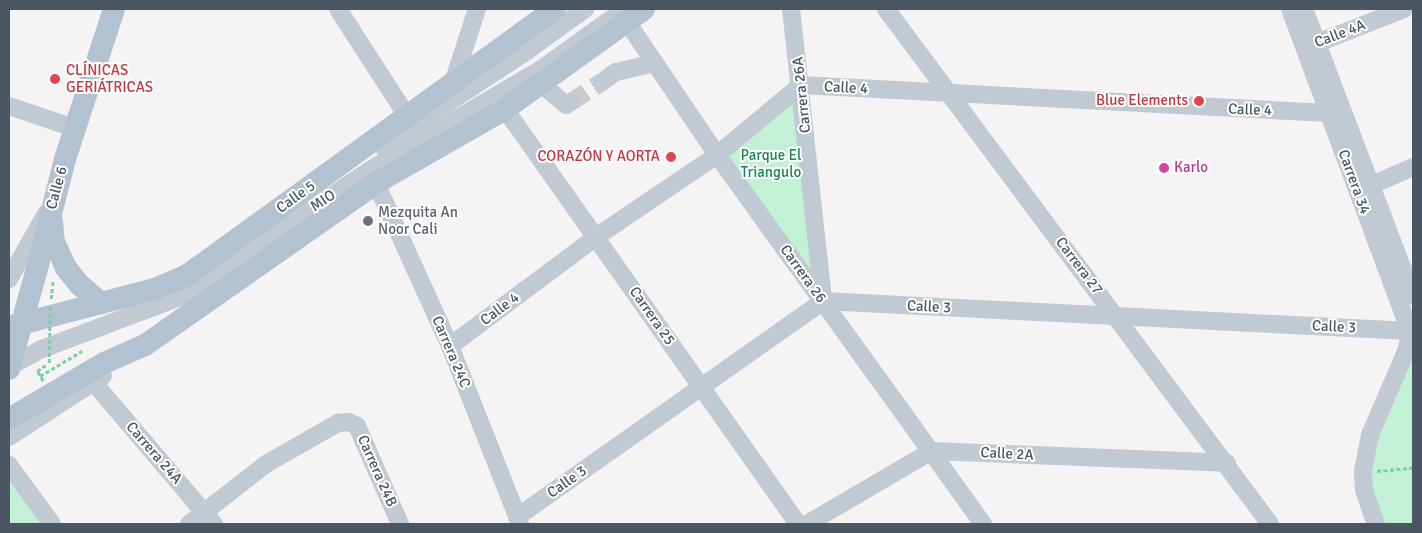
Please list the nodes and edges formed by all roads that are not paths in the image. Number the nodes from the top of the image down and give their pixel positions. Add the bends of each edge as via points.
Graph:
1 (114, 9) edge
2 (338, 9) edge
3 (478, 9) edge
4 (556, 9) edge
5 (585, 9) edge
6 (791, 9) edge
7 (886, 9) edge
8 (1290, 9) edge
9 (1304, 9) edge
10 (1396, 10) edge
11 (632, 13) edge
12 (1310, 46) junction
13 (655, 63) junction
14 (454, 80) junction
15 (602, 82) tunnel mouth
16 (540, 83) junction
17 (801, 85) junction
18 (951, 94) junction
19 (571, 102) dead end
20 (9, 106) edge
21 (505, 109) junction
22 (1328, 113) junction
23 (407, 116) junction
24 (74, 128) junction
25 (717, 155) junction
26 (1413, 168) edge
27 (376, 183) junction
28 (1363, 189) junction
29 (52, 203) junction
30 (596, 237) junction
31 (9, 279) edge
32 (1413, 296) edge
33 (823, 301) junction
34 (100, 303) junction
35 (1117, 316) junction
36 (9, 327) edge
37 (145, 345) junction
38 (1409, 345) edge
39 (450, 346) junction
40 (9, 352) edge
41 (9, 368) edge
42 (94, 383) junction
43 (702, 388) junction
44 (9, 419) edge
45 (9, 437) edge
46 (932, 451) junction
47 (1227, 463) junction
48 (9, 465) edge
49 (210, 518) edge
50 (518, 520) edge
51 (52, 524) edge
52 (189, 524) edge
53 (400, 524) edge
54 (798, 524) edge
55 (807, 524) edge
56 (983, 524) edge
57 (1270, 524) edge
58 (1376, 524) edge

1 - 24 main road, Calle 6
2 - 23 street
3 - 14 street
4 - 14 main road, Calle 5
5 - 40 street, MIO via 365,158 179,290
6 - 17 street, Carrera 26A
7 - 18 street, Carrera 27
8 - 12 street, Carrera 34
9 - 12 street, Carrera 34
10 - 12 street, Calle 4A
11 - 13 street, Carrera 26
11 - 16 main road
11 - 41 street, MIO via 370,170 182,296 42,349
12 - 22 street, Carrera 34
12 - 28 street, Carrera 34
13 - 15 street via 616,72
13 - 25 street, Carrera 26
14 - 23 main road, Calle 5
16 - 19 street via 566,105
16 - 21 main road
17 - 18 street, Calle 4
17 - 25 street, Calle 4
17 - 33 street, Carrera 26A
18 - 22 street, Calle 4
18 - 35 street, Carrera 27
20 - 24 street
21 - 27 main road
21 - 30 street, Carrera 25
22 - 28 street, Carrera 34
23 - 34 main road, Calle 5 via 186,276 164,286
24 - 29 main road, Calle 6
25 - 30 street, Calle 4
25 - 33 street, Carrera 26
26 - 28 street
27 - 37 main road
27 - 39 street, Carrera 24C
28 - 32 street, Carrera 34
28 - 38 street, Carrera 34
29 - 31 street
29 - 34 main road via 52,226 60,256 76,281
29 - 41 main road, Calle 6, bridge via 46,270
30 - 39 street, Calle 4
30 - 43 street, Carrera 25
33 - 35 street, Calle 3
33 - 43 street, Calle 3
33 - 46 street, Carrera 26
34 - 36 main road, Calle 5
35 - 38 street, Calle 3
35 - 47 street, Carrera 27
37 - 42 street
37 - 44 main road, bridge via 104,363
38 - 58 street via 1370,435 1363,472 1364,490
39 - 50 street, Carrera 24C
42 - 45 street
42 - 49 street, Carrera 24A
43 - 50 street, Calle 3
43 - 54 street, Carrera 25
46 - 47 street, Calle 2A
46 - 55 street
46 - 56 street, Carrera 26
47 - 57 street, Carrera 27
48 - 51 street
49 - 52 street
49 - 53 street, Carrera 24B via 266,464 330,427 349,422 357,426

